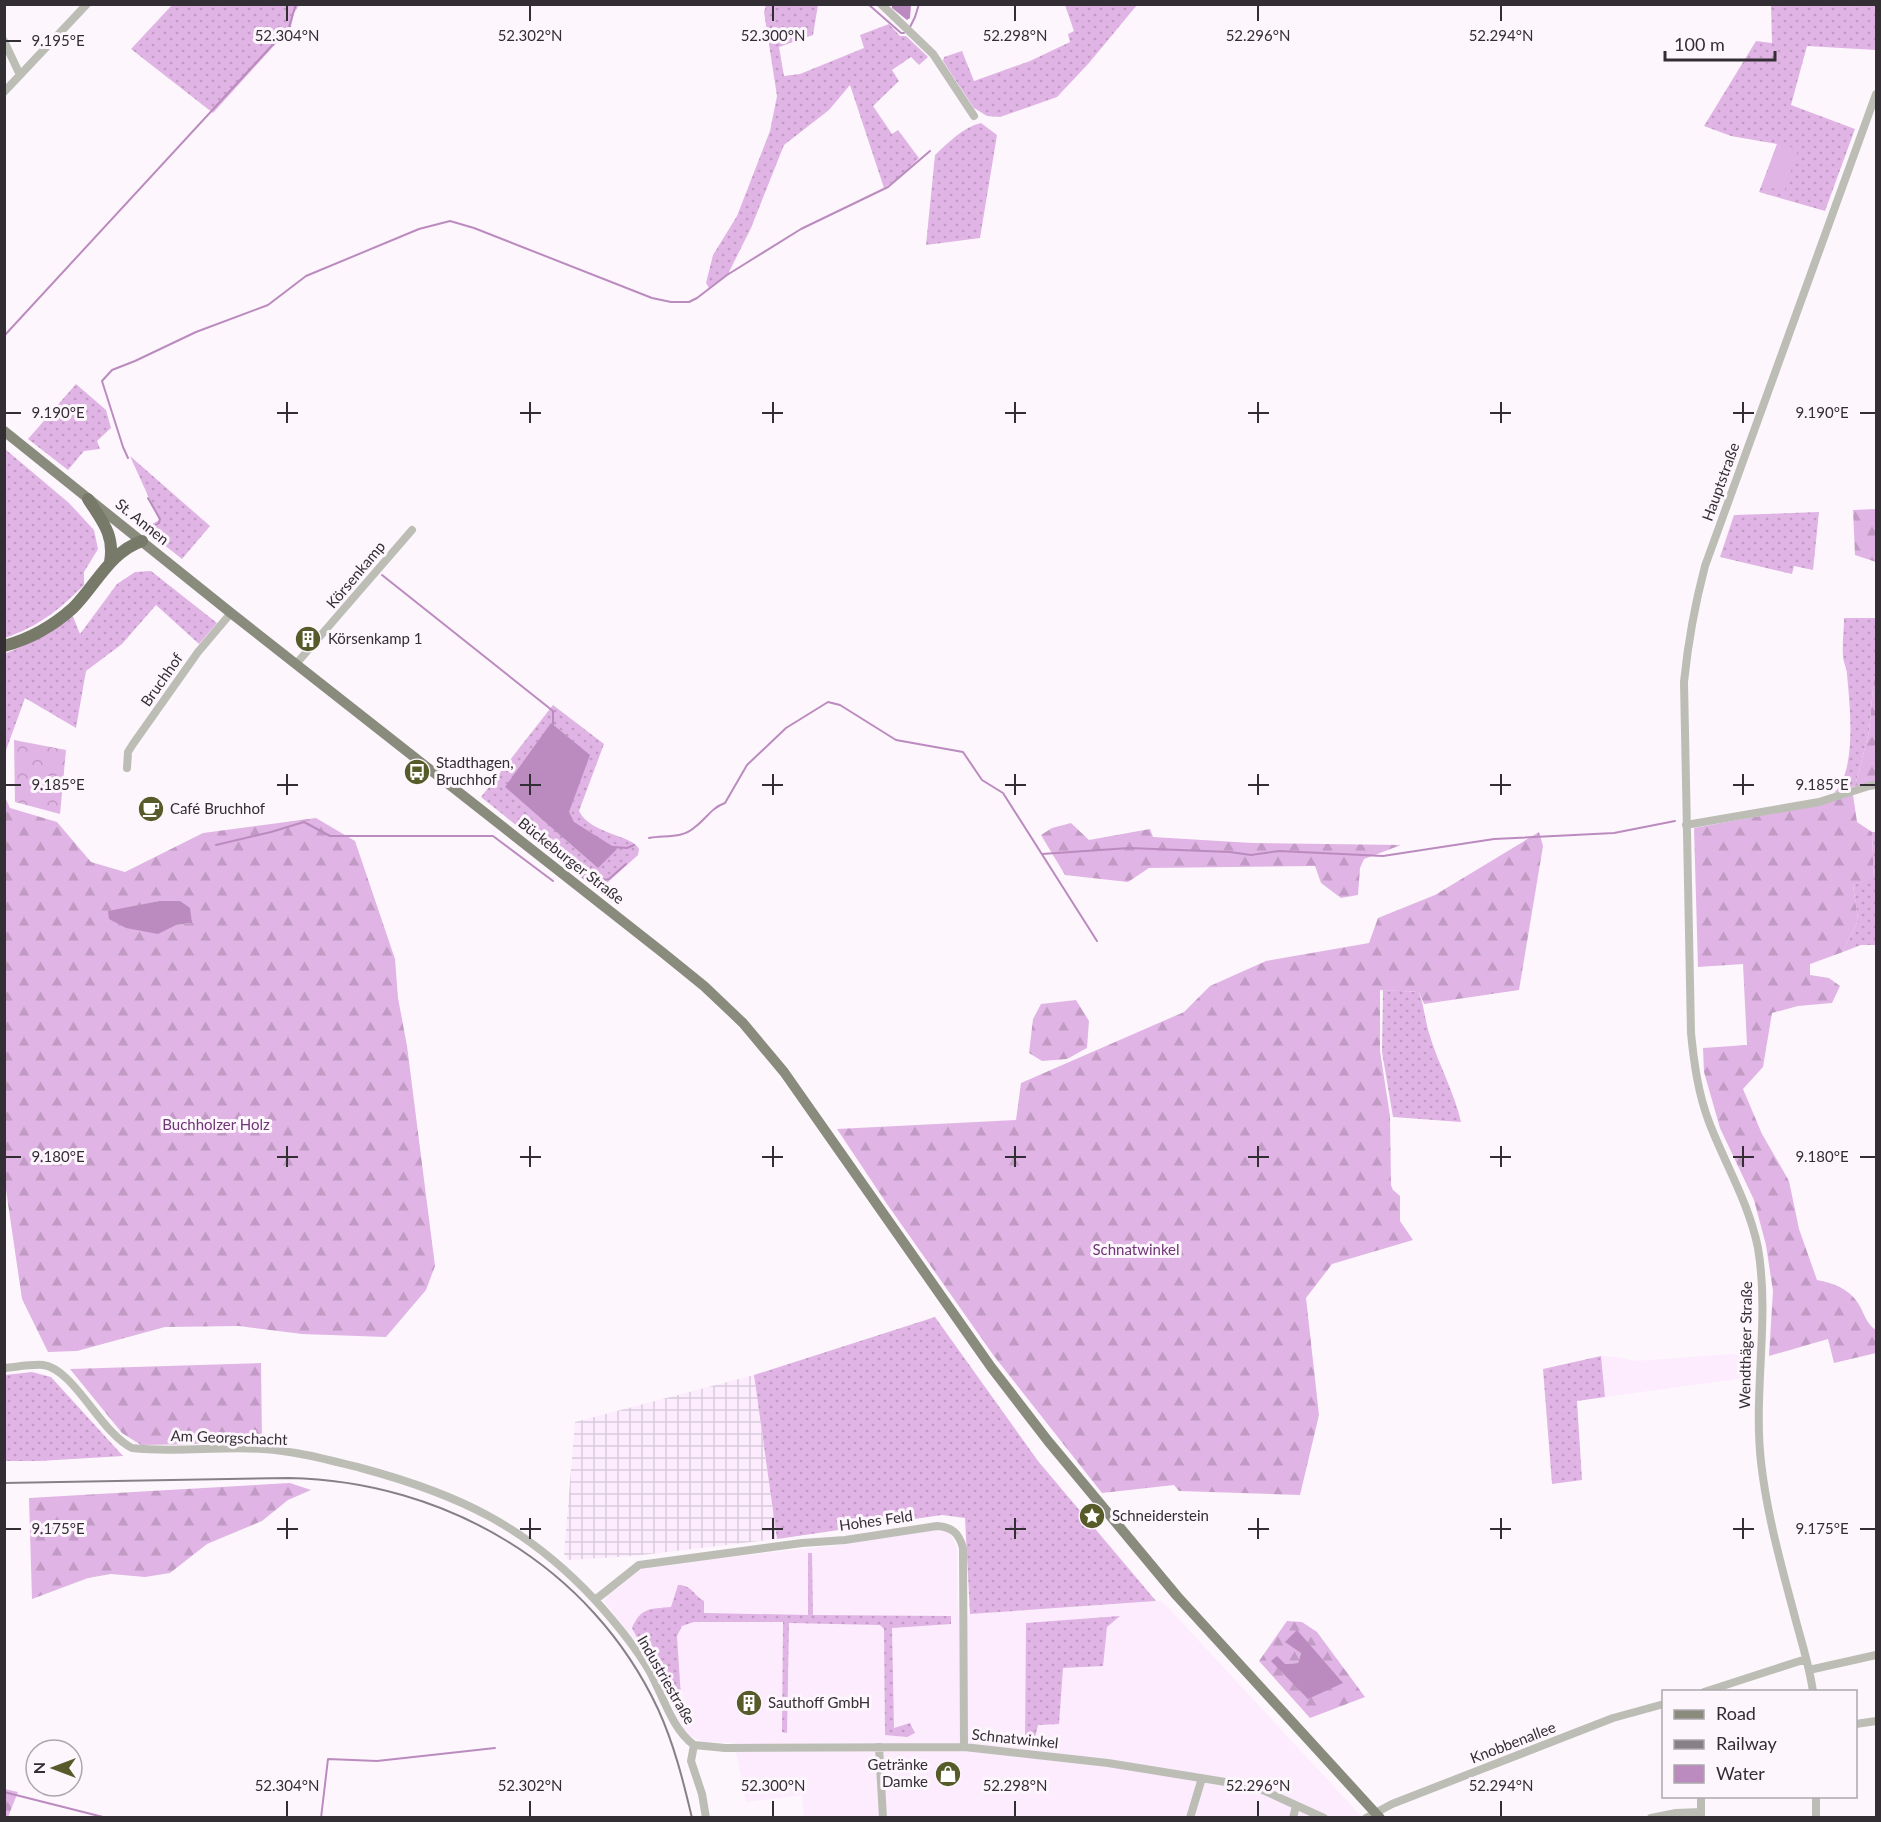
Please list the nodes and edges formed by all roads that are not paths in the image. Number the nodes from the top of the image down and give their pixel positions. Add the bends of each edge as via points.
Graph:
1 (87, 4) edge
2 (881, 4) edge
3 (4, 41) edge
4 (20, 75) junction
5 (4, 92) edge
6 (1876, 94) edge
7 (974, 116) dead end
8 (4, 431) edge
9 (88, 499) junction
10 (412, 530) dead end
11 (142, 541) junction
12 (110, 564) junction
13 (231, 613) junction
14 (260, 636) joint
15 (4, 646) edge
16 (296, 664) junction
17 (127, 764) dead end
18 (1876, 786) edge
19 (1686, 825) junction
20 (4, 1368) edge
21 (538, 1548) joint
22 (595, 1600) junction
23 (1876, 1655) edge
24 (1806, 1659) junction
25 (1809, 1670) junction
26 (1710, 1690) edge
27 (1814, 1690) edge
28 (1662, 1705) edge
29 (1876, 1721) edge
30 (1857, 1724) edge
31 (694, 1745) junction
32 (879, 1747) junction
33 (964, 1748) junction
34 (1202, 1778) junction
35 (1701, 1798) edge
36 (1816, 1798) edge
37 (1296, 1806) junction
38 (1684, 1815) edge
39 (1701, 1815) edge
40 (1374, 1816) edge
41 (706, 1818) edge
42 (883, 1818) edge
43 (1190, 1818) edge
44 (1293, 1818) edge
45 (1324, 1818) edge
46 (1651, 1818) edge
47 (1816, 1818) edge

1 - 4 street
2 - 7 street via 933,54
3 - 4 street
4 - 5 street
6 - 19 street, Hauptstraße via 1724,512 1694,607 1684,682
8 - 9 main road, St. Annen
9 - 11 main road, St. Annen
9 - 12 highway via 108,530
10 - 16 street, Körsenkamp
11 - 12 highway via 122,550
11 - 13 main road, St. Annen
12 - 15 highway via 73,607 50,626
13 - 14 main road, St. Annen
13 - 17 street, Bruchhof via 198,652 133,744
14 - 16 main road, Bückeburger Straße
16 - 40 main road, Bückeburger Straße via 704,986 743,1023 784,1072 991,1367 1048,1441 1177,1596
18 - 19 street via 1819,802
19 - 24 street, Wendthäger Straße via 1694,1066 1708,1120 1751,1219 1757,1247 1762,1303 1759,1419 1764,1490
20 - 21 street, Am Georgschacht via 43,1365 56,1370 111,1433 132,1448 265,1449 339,1462 464,1502
21 - 22 street, Industriestraße
22 - 31 street, Industriestraße via 629,1642 676,1726
22 - 33 street, Hohes Feld via 639,1564 937,1526 954,1530 963,1548
23 - 25 street
24 - 25 street, Wendthäger Straße
24 - 26 street
25 - 27 street, Wendthäger Straße
28 - 40 street, Knobbenallee via 1613,1718 1392,1804
29 - 30 street
31 - 32 street, Schnatwinkel
31 - 41 street, Industriestraße via 691,1761
32 - 33 street, Schnatwinkel
32 - 42 street
33 - 34 street, Schnatwinkel via 1108,1763
34 - 37 street, Schnatwinkel via 1265,1791
34 - 43 street
35 - 39 street
36 - 47 street
37 - 44 street
37 - 45 street, Schnatwinkel
38 - 39 street
38 - 46 street

